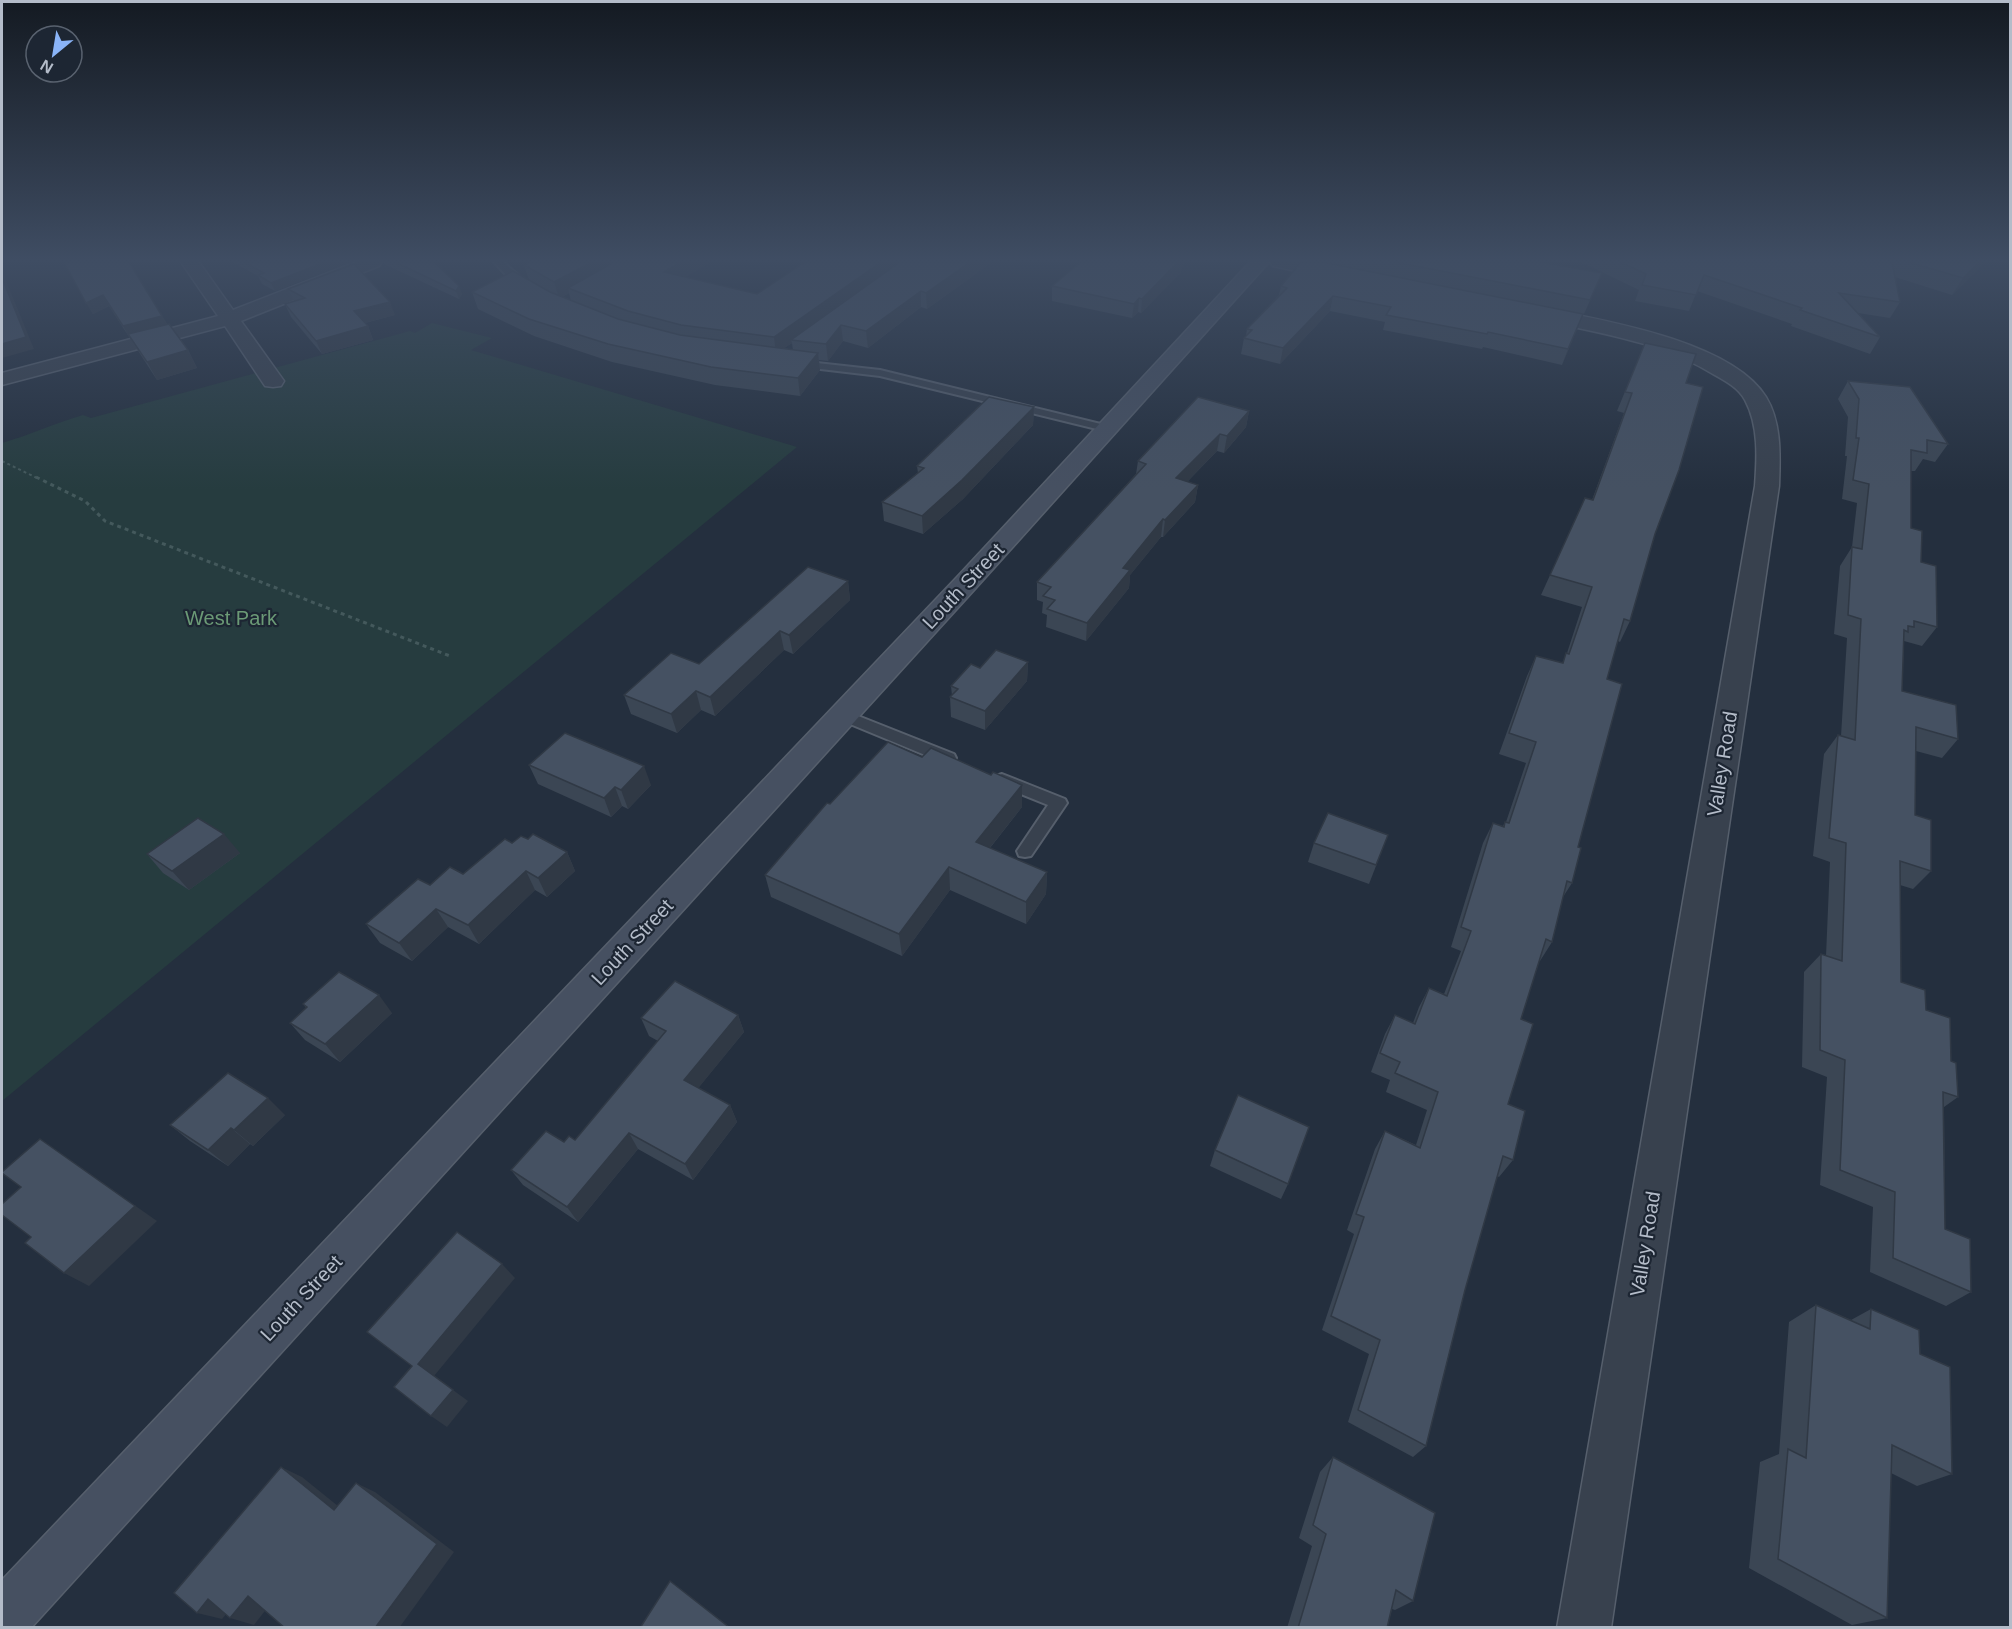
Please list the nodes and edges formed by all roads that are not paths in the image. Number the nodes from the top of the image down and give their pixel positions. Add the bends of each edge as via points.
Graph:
1 (156, 338) edge
2 (244, 338) edge
3 (1191, 338) edge
4 (1652, 338) edge
5 (788, 362) edge
6 (2, 379) edge
7 (273, 381) dead end
8 (1109, 429) junction
9 (843, 716) junction
10 (964, 765) edge
11 (985, 773) edge
12 (1025, 851) dead end
13 (2, 1619) edge
14 (1584, 1628) edge

1 - 6 street
2 - 7 street
3 - 8 main road, Louth Street
4 - 14 street, Valley Road via 1704,358 1740,381 1756,398 1769,444 1765,497
5 - 8 lane via 880,373
8 - 9 main road, Louth Street
9 - 10 lane
9 - 13 main road, Louth Street
11 - 12 lane via 1059,803

